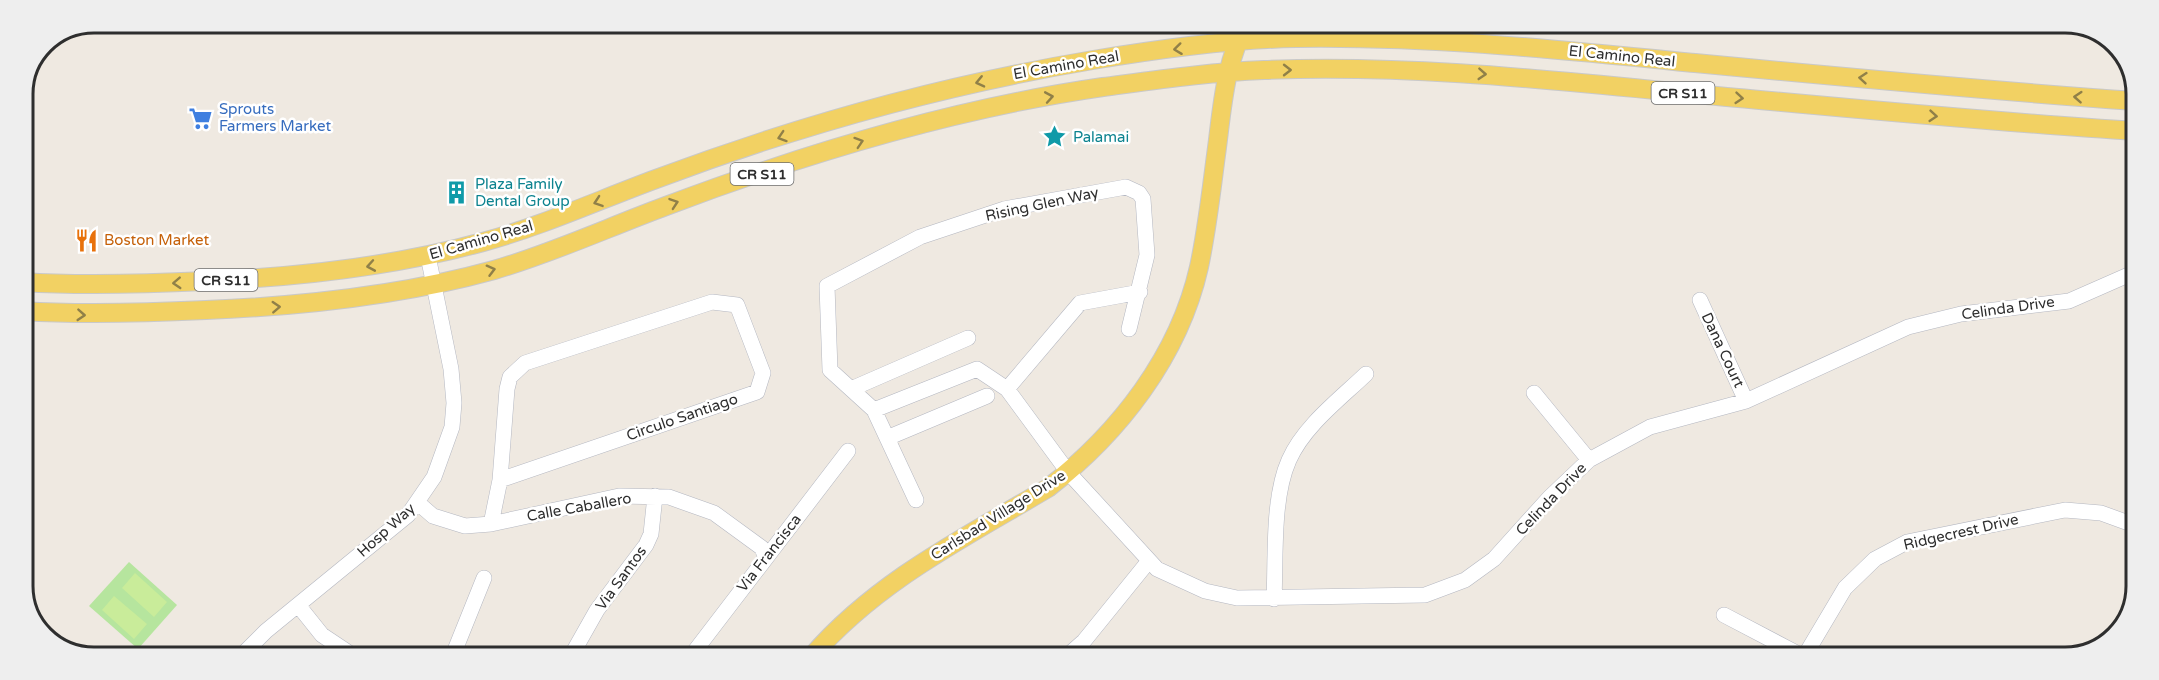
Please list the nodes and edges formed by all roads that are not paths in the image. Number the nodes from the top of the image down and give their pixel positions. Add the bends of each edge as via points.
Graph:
1 (1234, 33) edge
2 (1229, 73) junction
3 (2126, 100) edge
4 (2126, 130) edge
5 (428, 256) junction
6 (2126, 276) edge
7 (33, 283) edge
8 (434, 284) junction
9 (1140, 292) junction
10 (1700, 300) dead end
11 (33, 312) edge
12 (1129, 328) dead end
13 (968, 338) dead end
14 (1366, 374) dead end
15 (851, 389) junction
16 (1007, 389) junction
17 (1534, 393) dead end
18 (987, 396) dead end
19 (1746, 401) junction
20 (874, 410) junction
21 (887, 438) junction
22 (848, 452) dead end
23 (1588, 460) junction
24 (1068, 472) junction
25 (500, 480) junction
26 (655, 496) junction
27 (916, 500) dead end
28 (418, 503) junction
29 (2126, 522) edge
30 (491, 524) junction
31 (765, 556) junction
32 (1148, 562) junction
33 (484, 578) dead end
34 (1274, 599) junction
35 (298, 605) junction
36 (1724, 615) dead end
37 (251, 647) edge
38 (340, 647) edge
39 (457, 647) edge
40 (577, 647) edge
41 (698, 647) edge
42 (821, 647) edge
43 (1077, 647) edge
44 (1785, 647) edge
45 (1810, 647) edge

1 - 2 main road, Carlsbad Village Drive
3 -> 1 main road, El Camino Real / CR S11 via 1518,45
1 -> 5 main road, El Camino Real / CR S11 via 1047,68 877,106 655,179 488,241
2 -> 4 main road, El Camino Real / CR S11 via 1438,72
8 -> 2 main road, El Camino Real / CR S11 via 496,269 666,206 885,134 1104,87
2 - 24 main road, Carlsbad Village Drive via 1207,225 1183,315 1172,341 1136,399
5 -> 7 main road, El Camino Real / CR S11 via 280,278 94,286
5 - 8 street, Hosp Way
6 - 19 street, Celinda Drive via 2069,301 1961,314 1908,327
11 -> 8 main road, El Camino Real / CR S11 via 94,316 288,306
8 - 28 street, Hosp Way via 454,403 445,452
9 - 12 street, Rising Glen Way
9 - 15 street, Rising Glen Way via 1147,255 1143,200 1126,187 1005,209 930,234 827,286 830,370
9 - 16 street via 1080,303
10 - 19 street, Dana Court
13 - 15 street
14 - 34 street via 1305,435 1289,459 1280,501
15 - 20 street, Rising Glen Way
16 - 20 street via 977,369
16 - 24 street
17 - 23 street
18 - 21 street
19 - 23 street, Celinda Drive via 1650,427
20 - 21 street, Rising Glen Way
21 - 27 street, Rising Glen Way
22 - 31 street, Via Francisca
23 - 34 street, Celinda Drive via 1494,559 1465,580 1425,595
24 - 32 street, Celinda Drive
24 - 42 main road, Carlsbad Village Drive via 1048,488 893,581
25 - 25 street, Circulo Santiago via 757,392 763,373 737,305 712,302 525,363 510,377 507,389
25 - 30 street
26 - 30 street, Calle Caballero via 619,496
26 - 31 street, Calle Caballero via 714,513 762,548
26 - 40 street, Via Santos via 646,545 597,610
28 - 30 street, Calle Caballero via 433,516 465,526
28 - 35 street, Hosp Way
29 - 45 street, Ridgecrest Drive via 2101,513 2065,510 1907,542 1875,559 1845,588
31 - 41 street, Via Francisca
32 - 34 street, Celinda Drive via 1205,591 1237,598
32 - 43 street
33 - 39 street
35 - 37 street, Hosp Way
35 - 38 street via 322,635
36 - 44 street

